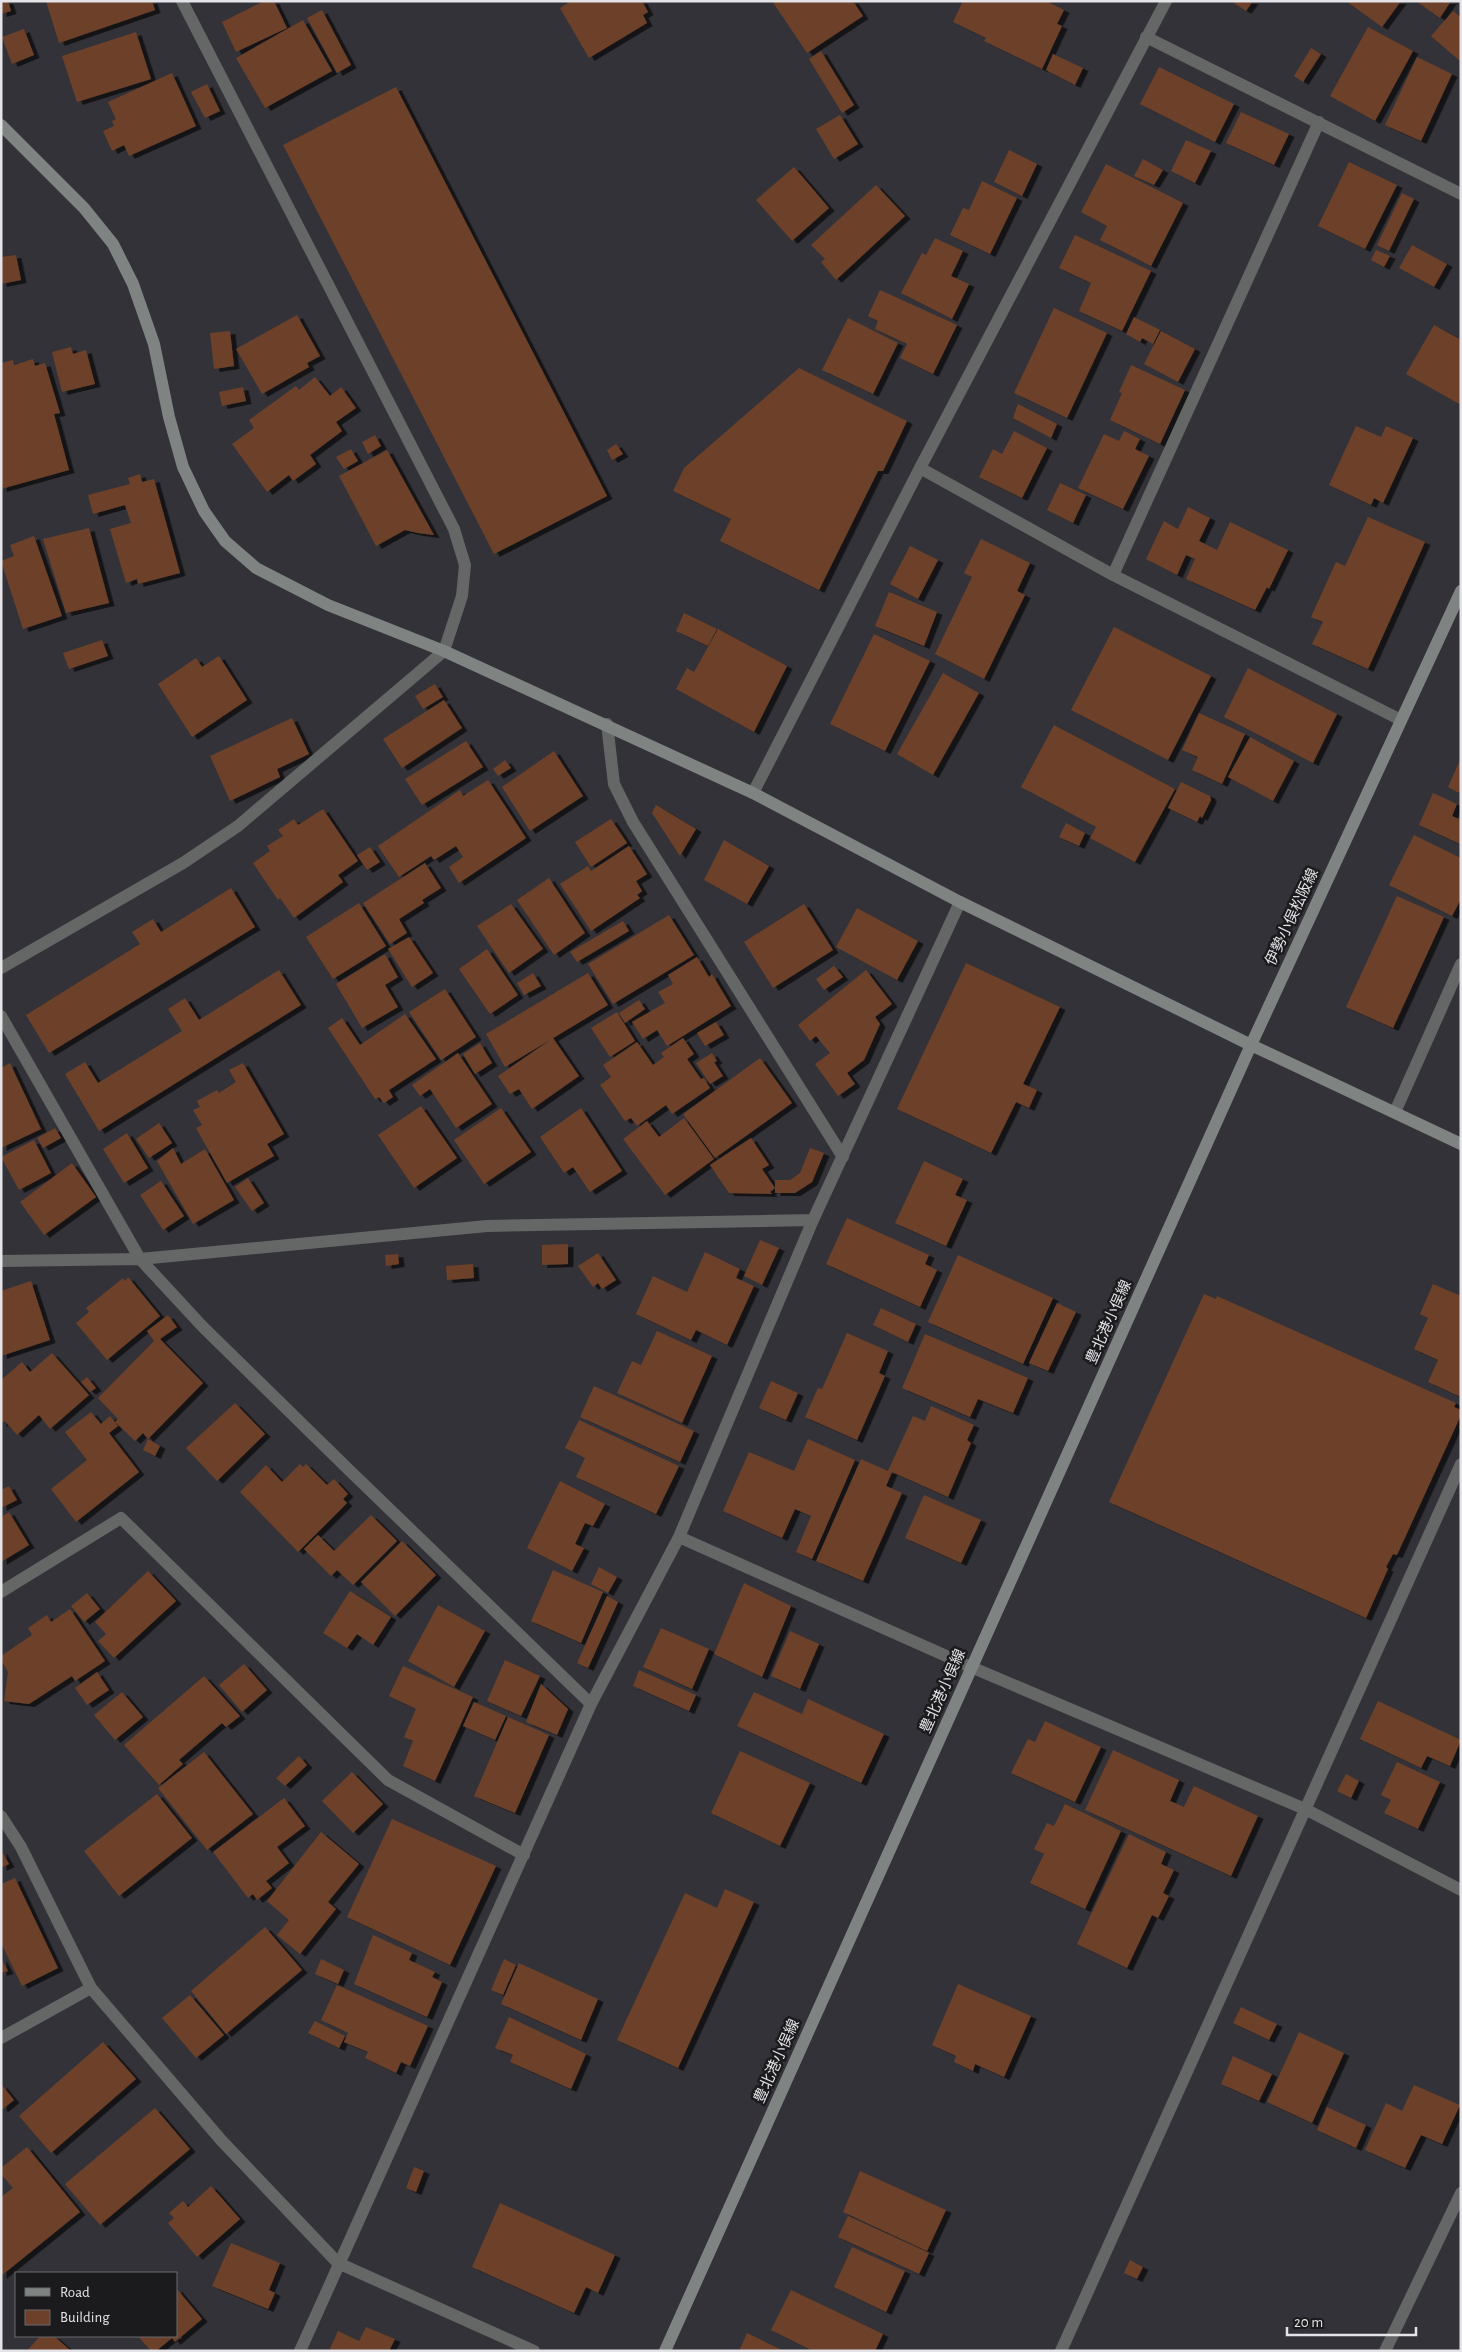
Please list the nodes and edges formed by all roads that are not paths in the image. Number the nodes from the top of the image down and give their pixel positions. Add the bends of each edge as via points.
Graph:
1 (182, 1) edge
2 (1166, 1) edge
3 (1146, 37) junction
4 (1319, 122) junction
5 (1, 125) edge
6 (1461, 194) edge
7 (920, 468) junction
8 (1113, 575) junction
9 (1461, 591) edge
10 (444, 651) junction
11 (1401, 720) junction
12 (607, 724) junction
13 (753, 793) junction
14 (960, 902) junction
15 (1461, 964) edge
16 (1, 968) edge
17 (1, 1016) edge
18 (1251, 1045) junction
19 (1395, 1112) junction
20 (1461, 1144) edge
21 (843, 1157) junction
22 (813, 1220) junction
23 (140, 1259) junction
24 (1, 1261) edge
25 (1461, 1464) edge
26 (679, 1537) junction
27 (1, 1592) edge
28 (972, 1667) junction
29 (591, 1704) junction
30 (1305, 1809) junction
31 (1, 1816) edge
32 (524, 1855) junction
33 (1461, 1890) edge
34 (91, 1988) junction
35 (1, 2038) edge
36 (1461, 2193) edge
37 (338, 2263) junction
38 (300, 2351) edge
39 (534, 2351) edge
40 (664, 2351) edge
41 (1061, 2351) edge
42 (1385, 2351) edge

1 - 10 street via 454,529 465,564 462,596
2 - 3 street
3 - 4 street
3 - 7 street
4 - 6 street
4 - 8 street
5 - 10 main road via 84,208 113,244 133,284 154,344 183,467 204,511 225,541 256,568 328,605
7 - 8 street
7 - 13 street
8 - 11 street
9 - 11 main road, 伊勢小俣松阪線
10 - 12 main road
10 - 16 street via 238,826 183,863
11 - 18 main road, 伊勢小俣松阪線
12 - 13 main road
12 - 21 street via 614,784 633,822
13 - 14 main road
14 - 18 main road
14 - 21 street
15 - 19 street
17 - 23 street
18 - 19 main road
18 - 28 main road, 豊北港小俣線
19 - 20 main road
21 - 22 street
22 - 23 street via 487,1226
22 - 26 street
23 - 24 street
23 - 29 street via 203,1327
25 - 30 street
26 - 28 street
26 - 29 street
27 - 32 street via 121,1518 388,1780
28 - 30 street
28 - 40 main road, 豊北港小俣線
29 - 32 street
30 - 33 street
30 - 41 street
31 - 34 street via 21,1848
32 - 37 street
34 - 35 street
34 - 37 street via 221,2140
36 - 42 street
37 - 38 street
37 - 39 street

